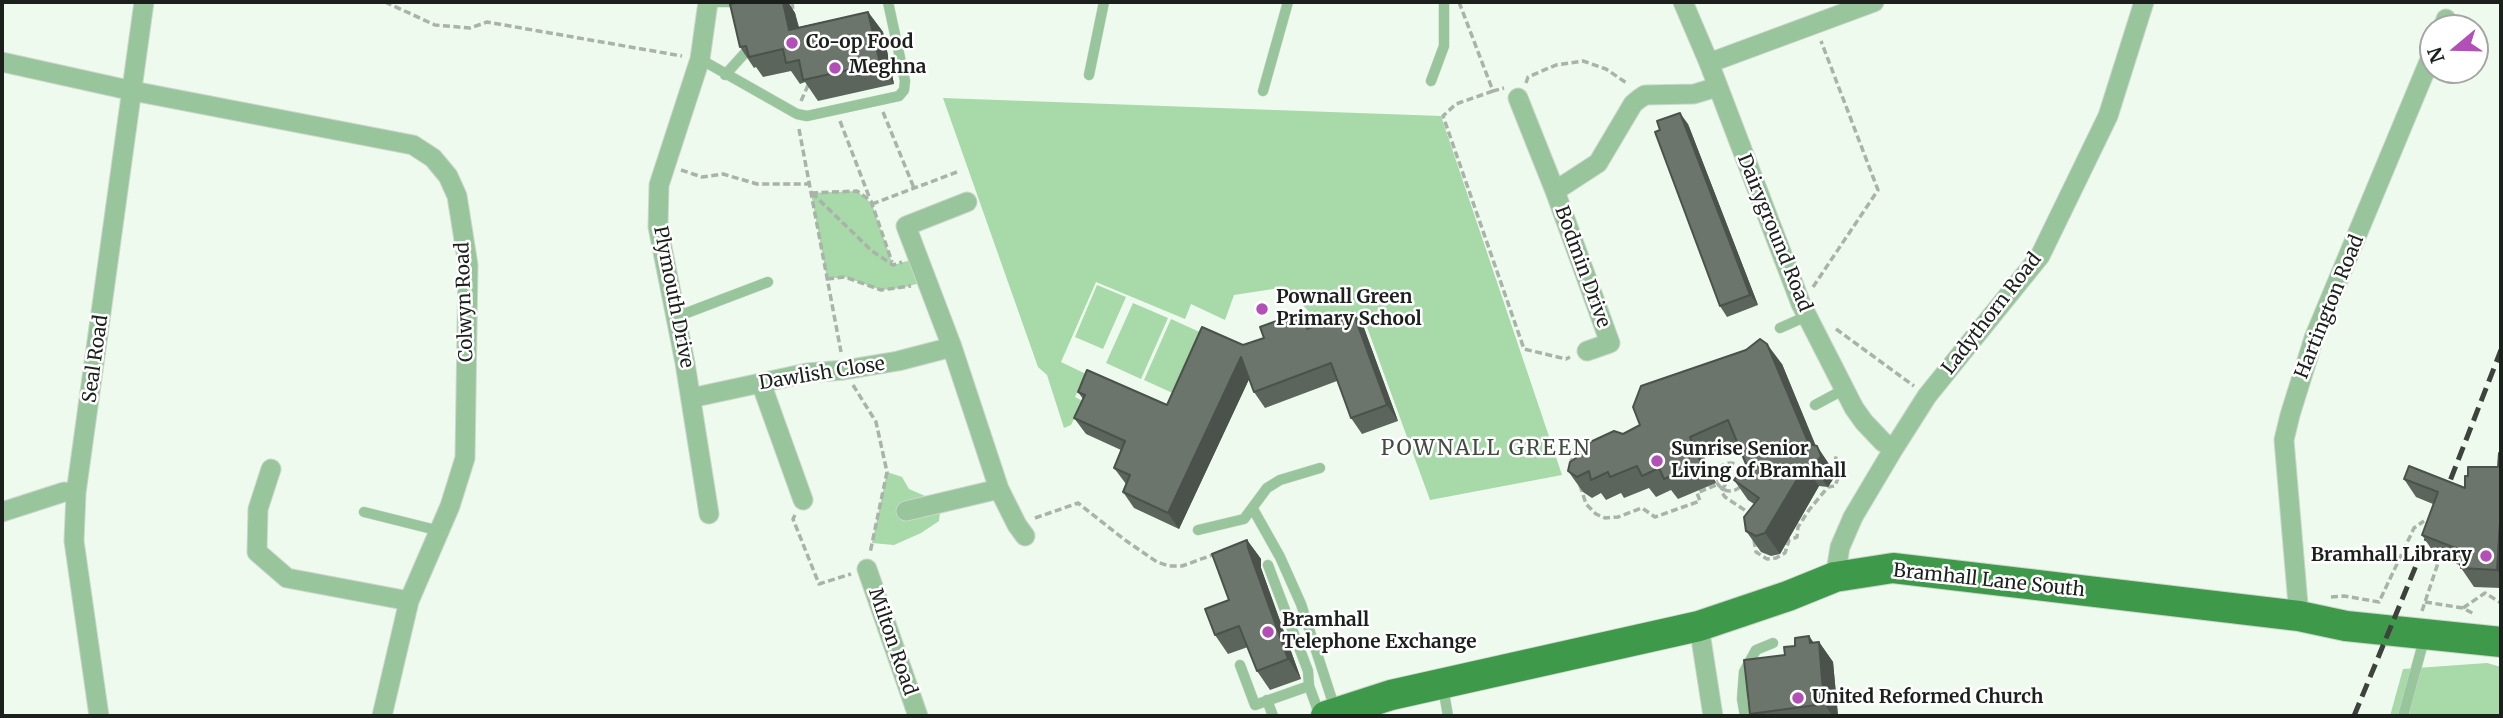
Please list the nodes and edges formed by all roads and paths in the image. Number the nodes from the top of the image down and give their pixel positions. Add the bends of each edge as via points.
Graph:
1 (144, 2) edge
2 (385, 2) edge
3 (708, 2) edge
4 (735, 2) edge
5 (792, 2) edge
6 (888, 2) edge
7 (1104, 2) edge
8 (1288, 2) edge
9 (1444, 2) edge
10 (1459, 2) edge
11 (1683, 2) edge
12 (1874, 2) edge
13 (2144, 2) edge
14 (794, 13) dead end
15 (1814, 23) junction
16 (744, 54) edge
17 (700, 60) junction
18 (2, 62) edge
19 (1709, 63) junction
20 (808, 74) edge
21 (725, 75) junction
22 (1089, 75) dead end
23 (1431, 81) dead end
24 (2420, 84) edge
25 (1717, 87) junction
26 (133, 91) junction
27 (1264, 91) dead end
28 (1493, 91) junction
29 (1645, 95) junction
30 (1518, 98) junction
31 (879, 100) junction
32 (836, 110) junction
33 (797, 114) junction
34 (666, 164) junction
35 (957, 172) dead end
36 (810, 184) junction
37 (914, 188) junction
38 (1555, 191) junction
39 (811, 193) junction
40 (871, 202) junction
41 (967, 202) dead end
42 (918, 258) junction
43 (893, 265) junction
44 (827, 279) junction
45 (926, 281) junction
46 (768, 282) dead end
47 (1804, 310) junction
48 (676, 317) junction
49 (1833, 327) dead end
50 (1780, 328) dead end
51 (952, 347) junction
52 (1587, 351) joint
53 (844, 370) junction
54 (761, 383) junction
55 (1843, 390) junction
56 (1927, 396) junction
57 (691, 398) junction
58 (1815, 405) dead end
59 (1894, 448) junction
60 (1580, 449) edge
61 (1836, 455) dead end
62 (1320, 468) dead end
63 (1579, 468) edge
64 (271, 470) dead end
65 (1579, 478) edge
66 (1716, 485) junction
67 (999, 489) junction
68 (1721, 491) junction
69 (76, 494) junction
70 (803, 500) joint
71 (1253, 509) junction
72 (906, 511) dead end
73 (2, 512) edge
74 (364, 512) dead end
75 (709, 514) dead end
76 (1759, 520) edge
77 (2424, 521) edge
78 (1021, 530) joint
79 (1198, 530) dead end
80 (1755, 530) edge
81 (440, 531) junction
82 (2438, 552) edge
83 (1216, 554) edge
84 (1268, 565) dead end
85 (866, 569) junction
86 (1835, 577) junction
87 (409, 601) junction
88 (2501, 603) edge
89 (2298, 607) junction
90 (1699, 626) junction
91 (2426, 634) junction
92 (2501, 642) edge
93 (1773, 643) dead end
94 (1240, 664) dead end
95 (1442, 683) junction
96 (1309, 685) junction
97 (1267, 701) junction
98 (1328, 715) edge
99 (99, 716) edge
100 (382, 716) edge
101 (918, 716) edge
102 (1273, 716) edge
103 (1448, 716) edge
104 (1713, 716) edge
105 (1745, 716) edge
106 (2403, 716) edge

1 - 26 street, Seal Road
2 - 17 path via 435,25 470,28 487,22
3 - 4 lane
3 - 17 street, Plymouth Drive
5 - 14 path
6 - 31 lane via 905,81 899,96
7 - 22 lane
8 - 27 lane
9 - 23 lane via 1444,46
10 - 28 path
11 - 19 street, Dairyground Road
12 - 15 street
13 - 56 street, Ladythorn Road via 2108,116 2040,256
15 - 19 street
15 - 47 path via 1878,190
16 - 21 lane
17 - 21 lane
17 - 34 street, Plymouth Drive
18 - 26 street, Colwyn Road
19 - 25 street, Dairyground Road
20 - 33 path
21 - 33 lane
24 - 89 street, Hartington Road via 2314,338 2284,440
25 - 29 street via 1694,94
25 - 47 street, Dairyground Road
26 - 69 street, Seal Road
26 - 81 street, Colwyn Road via 413,145 442,166 457,196 468,265 465,458
28 - 30 path via 1505,87
28 - 52 path via 1456,104 1443,117 1524,349 1566,359
29 - 30 path via 1606,69 1583,61 1556,65 1528,77
29 - 38 street, Bodmin Drive via 1633,104 1598,163
30 - 38 street, Bodmin Drive
31 - 32 lane
31 - 37 path
32 - 33 lane
32 - 40 path
33 - 36 path
34 - 36 path via 702,177 723,174 757,184
34 - 48 street, Plymouth Drive via 659,185 657,227
35 - 37 path
36 - 39 path
37 - 40 path
38 - 52 street, Bodmin Drive via 1610,343
39 - 40 path via 857,191
39 - 43 path
39 - 44 path
40 - 43 path
41 - 42 street via 906,226
42 - 43 path
42 - 45 street
44 - 45 path via 845,277 881,290
44 - 53 path
45 - 51 street
46 - 48 lane
47 - 50 lane
47 - 55 street, Dairyground Road
48 - 57 street, Plymouth Drive
49 - 56 path
51 - 53 street, Dawlish Close
51 - 67 street
53 - 54 street, Dawlish Close
53 - 85 path via 876,422 887,472
54 - 57 street, Dawlish Close
54 - 70 street
55 - 58 lane
55 - 59 street, Dairyground Road via 1864,422
56 - 59 street, Ladythorn Road
57 - 75 street, Plymouth Drive
59 - 86 street, Ladythorn Road via 1853,517 1840,547
60 - 63 path via 1570,458
61 - 80 path via 1839,478 1835,486 1828,487 1809,510 1785,553 1767,559 1756,552
62 - 71 lane via 1280,480 1267,488
64 - 87 street via 258,509 257,552 287,578
65 - 66 path via 1586,504 1605,518 1642,508 1661,516 1700,501 1697,493
66 - 68 path via 1723,482
66 - 68 path via 1721,466 1728,462 1742,468 1741,487
67 - 72 street
67 - 78 street
68 - 76 path
69 - 73 street via 64,492
69 - 99 street, Seal Road via 74,541
70 - 85 path via 793,519 819,584
71 - 79 lane via 1244,519
71 - 98 lane via 1301,604
74 - 81 lane
77 - 89 path via 2414,528 2379,602 2344,596
78 - 83 path via 1078,503 1157,562 1182,566
81 - 87 street, Colwyn Road
82 - 88 path via 2425,602 2463,608 2485,593
84 - 96 lane via 1308,671
85 - 101 street, Milton Road
86 - 89 main road, Bramhall Lane South via 1893,568
86 - 90 main road, Bramhall Lane South
87 - 100 street, Colwyn Road
89 - 91 main road, Bramhall Lane South via 2346,626
90 - 95 main road, Bramhall Lane South
90 - 104 street
91 - 92 main road, Bramhall Lane South
91 - 106 lane
93 - 105 lane via 1756,650 1744,672
94 - 97 lane via 1255,705
95 - 98 main road, Bramhall Lane South
95 - 103 lane
96 - 97 lane
96 - 98 lane
97 - 102 lane

